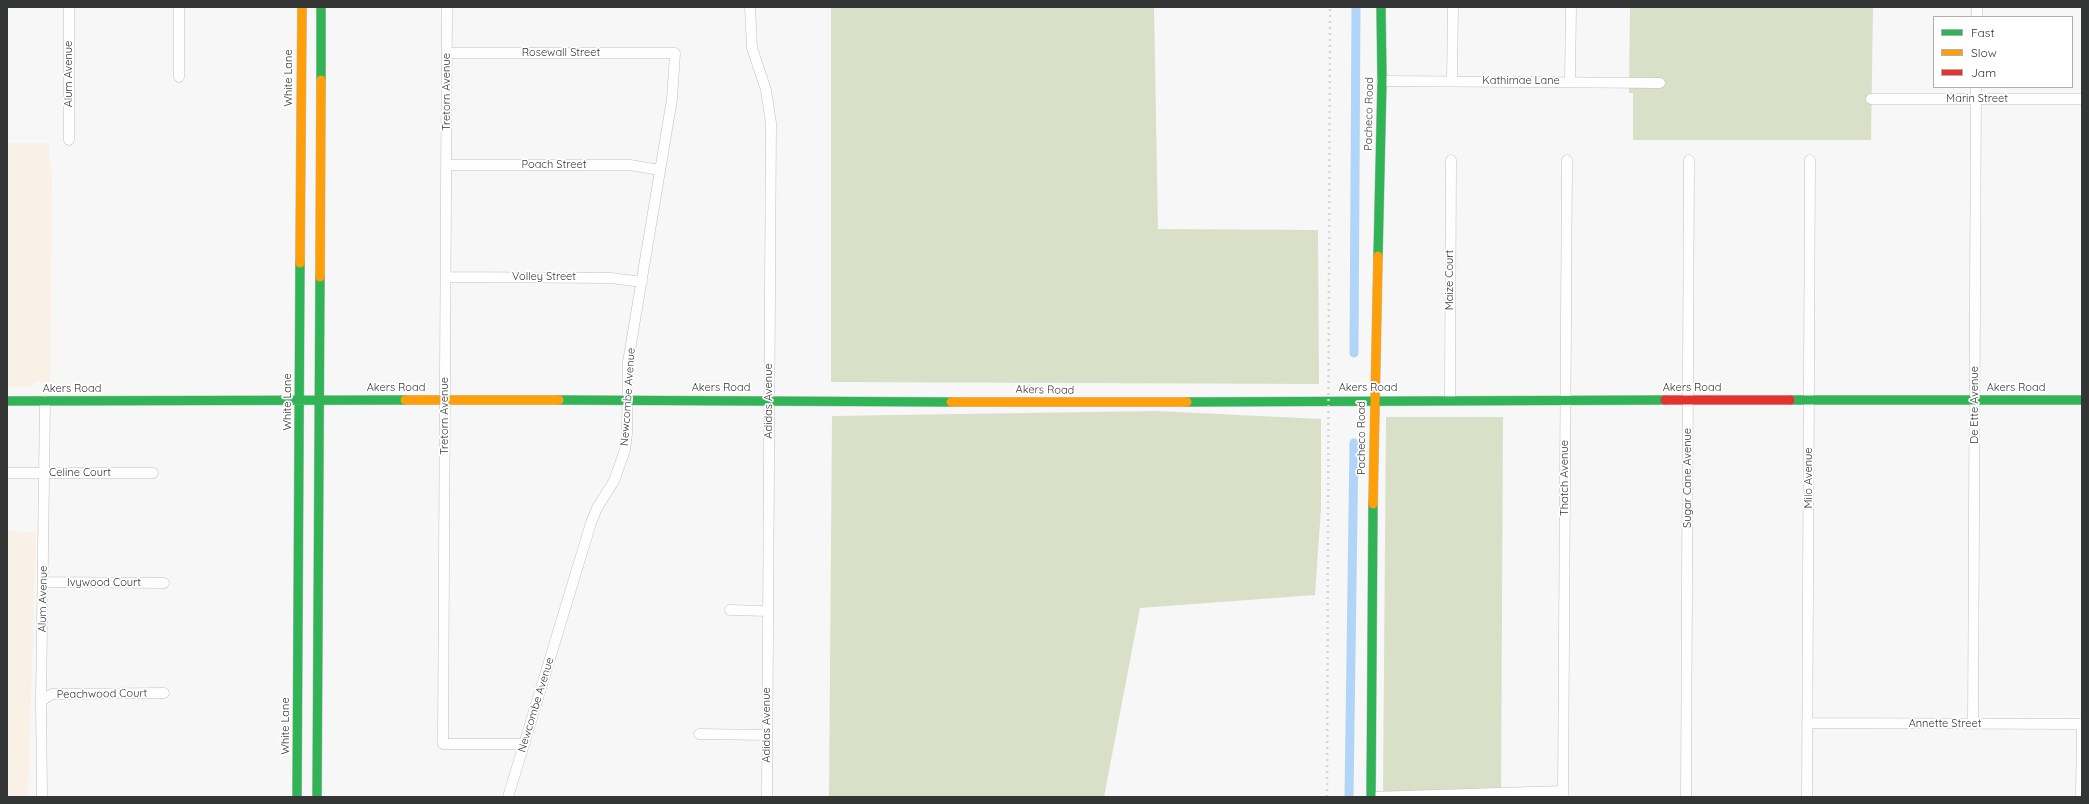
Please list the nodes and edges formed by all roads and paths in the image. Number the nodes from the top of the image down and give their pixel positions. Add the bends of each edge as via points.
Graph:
1 (69, 7) edge
2 (179, 7) edge
3 (302, 7) edge
4 (320, 7) edge
5 (447, 7) edge
6 (750, 7) edge
7 (1381, 7) edge
8 (1453, 7) edge
9 (1571, 7) edge
10 (447, 53) junction
11 (675, 53) joint
12 (179, 77) dead end
13 (1382, 81) junction
14 (1452, 81) junction
15 (1570, 81) junction
16 (1660, 82) dead end
17 (1976, 88) edge
18 (1871, 99) dead end
19 (1976, 99) junction
20 (2082, 99) edge
21 (69, 140) dead end
22 (1451, 160) dead end
23 (1567, 160) dead end
24 (1690, 160) dead end
25 (1810, 160) dead end
26 (446, 165) junction
27 (660, 170) junction
28 (446, 277) junction
29 (642, 282) junction
30 (300, 400) junction
31 (319, 400) junction
32 (445, 400) junction
33 (628, 400) junction
34 (769, 400) junction
35 (1374, 400) junction
36 (1450, 400) junction
37 (1566, 400) junction
38 (1688, 400) junction
39 (1809, 400) junction
40 (1975, 400) junction
41 (2082, 400) edge
42 (7, 401) edge
43 (44, 401) junction
44 (7, 473) edge
45 (44, 473) junction
46 (153, 473) dead end
47 (44, 582) junction
48 (164, 583) dead end
49 (730, 610) dead end
50 (768, 611) junction
51 (164, 693) dead end
52 (41, 701) junction
53 (1807, 723) junction
54 (1973, 724) junction
55 (2082, 724) edge
56 (700, 734) dead end
57 (767, 734) junction
58 (524, 744) junction
59 (1563, 794) edge
60 (42, 797) edge
61 (299, 797) edge
62 (317, 797) edge
63 (508, 797) edge
64 (767, 797) edge
65 (1371, 797) edge
66 (1686, 797) edge
67 (1807, 797) edge
68 (2081, 797) edge

1 - 21 street, Alum Avenue
2 - 12 street
3 - 30 street, White Lane
4 - 31 street
5 - 10 street, Tretorn Avenue
6 - 34 street, Adidas Avenue via 752,48 766,90 771,123
7 - 13 street, Pacheco Road
8 - 14 street
9 - 15 street
10 - 11 street, Rosewall Street
10 - 26 street, Tretorn Avenue
11 - 27 street, Newcombe Avenue via 672,99
13 - 14 street, Kathimae Lane
13 - 35 street, Pacheco Road
14 - 15 street, Kathimae Lane
15 - 16 street, Kathimae Lane
17 - 19 street, De Ette Avenue
18 - 19 street, Marin Street
19 - 20 street, Marin Street
19 - 40 street, De Ette Avenue
22 - 36 street, Maize Court
23 - 37 street, Thatch Avenue
24 - 38 street, Sugar Cane Avenue
25 - 39 street, Milo Avenue
26 - 27 street, Poach Street via 630,165
26 - 28 street, Tretorn Avenue
27 - 29 street, Newcombe Avenue
28 - 29 street, Volley Street via 611,278
28 - 32 street, Tretorn Avenue
29 - 33 street, Newcombe Avenue via 628,362
30 - 31 street, Akers Road
30 - 43 street, Akers Road
30 - 61 street, White Lane via 297,780
31 - 32 street, Akers Road
31 - 62 street
32 - 33 street, Akers Road
32 - 58 street, Tretorn Avenue via 442,744
33 - 34 street, Akers Road
33 - 58 street, Newcombe Avenue via 627,434 622,461 591,523
34 - 35 street, Akers Road via 1098,403
34 - 50 street, Adidas Avenue
35 - 36 street, Akers Road
35 - 65 street, Pacheco Road
36 - 37 street, Akers Road
37 - 38 street, Akers Road
37 - 59 street, Thatch Avenue
38 - 39 street, Akers Road
38 - 66 street, Sugar Cane Avenue
39 - 40 street, Akers Road
39 - 53 street, Milo Avenue
40 - 41 street, Akers Road
40 - 54 street, De Ette Avenue
42 - 43 street, Akers Road
43 - 45 street, Alum Avenue
44 - 45 street, Celine Court
45 - 46 street, Celine Court
45 - 47 street, Alum Avenue
47 - 48 street, Ivywood Court
47 - 52 street, Alum Avenue
49 - 50 street
50 - 57 street, Adidas Avenue
51 - 52 street, Peachwood Court via 52,694
52 - 60 street, Alum Avenue
53 - 54 street, Annette Street
53 - 67 street, Milo Avenue
54 - 55 street, Annette Street
55 - 68 street
56 - 57 street
57 - 64 street, Adidas Avenue
58 - 63 street, Newcombe Avenue
59 - 65 street

